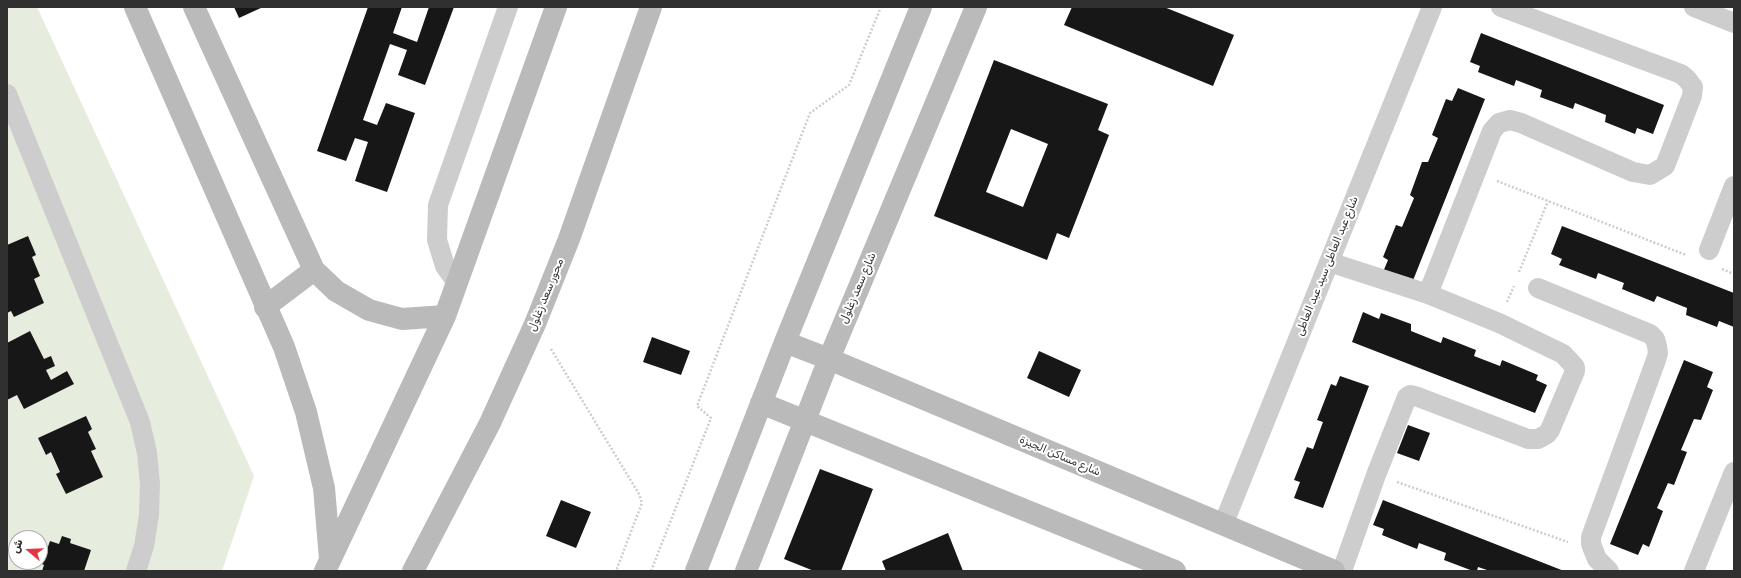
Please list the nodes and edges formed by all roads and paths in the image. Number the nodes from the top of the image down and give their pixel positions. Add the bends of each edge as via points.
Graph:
1 (135, 7) edge
2 (194, 7) edge
3 (508, 7) edge
4 (556, 7) edge
5 (651, 7) edge
6 (881, 7) edge
7 (921, 7) edge
8 (976, 7) edge
9 (1432, 7) edge
10 (1501, 7) edge
11 (1694, 7) edge
12 (1734, 23) edge
13 (7, 94) edge
14 (1476, 173) junction
15 (1734, 186) edge
16 (1548, 201) junction
17 (1709, 250) dead end
18 (1691, 257) dead end
19 (1329, 262) junction
20 (1720, 268) dead end
21 (314, 270) junction
22 (1519, 272) dead end
23 (1734, 274) edge
24 (1516, 280) dead end
25 (457, 283) junction
26 (1538, 288) dead end
27 (1428, 294) junction
28 (265, 307) junction
29 (444, 316) junction
30 (1499, 323) junction
31 (536, 324) junction
32 (786, 342) junction
33 (829, 359) junction
34 (761, 403) junction
35 (805, 422) junction
36 (1734, 472) edge
37 (1376, 475) junction
38 (1223, 525) junction
39 (1593, 551) junction
40 (328, 565) edge
41 (136, 571) edge
42 (413, 571) edge
43 (616, 571) edge
44 (651, 571) edge
45 (696, 571) edge
46 (746, 571) edge
47 (1175, 571) edge
48 (1334, 571) edge
49 (1342, 571) edge
50 (1609, 571) edge
51 (1694, 571) edge

1 - 28 street
2 - 21 street
3 - 25 street via 438,205 437,240 445,266
4 - 25 street
5 - 31 street, محور سعد زغلول via 569,239
6 - 44 path via 849,85 810,113 697,406 711,418
7 - 32 street
8 - 33 street, شارع سعد زغلول
9 - 19 street, شارع عبد العاطى سيد عبد العاطى
10 - 14 street via 1681,74 1692,87 1692,96 1665,166 1650,175 1633,172 1510,120 1499,123 1492,131
11 - 12 street
13 - 41 street via 140,422 150,484 149,515 144,546
14 - 16 path
14 - 27 street
15 - 17 street
16 - 18 path
16 - 22 path
19 - 27 street
19 - 38 street, شارع عبد العاطى سيد عبد العاطى
20 - 23 path
21 - 28 street
21 - 29 street via 336,291 369,310 402,319
24 - 30 path
25 - 29 street
26 - 39 street via 1650,334 1657,346 1656,360 1592,537
27 - 30 street
28 - 40 street via 284,347 306,412 324,488
29 - 40 street
30 - 37 street via 1564,354 1575,366 1547,434 1538,440 1528,439 1410,395 1404,400
31 - 42 street, محور سعد زغلول via 490,423
31 - 43 path via 639,494 642,503
32 - 33 street, شارع مساكن الجيزة
32 - 34 street
33 - 35 street, شارع سعد زغلول
33 - 38 street, شارع مساكن الجيزة
34 - 35 street
34 - 45 street
35 - 46 street, شارع سعد زغلول
35 - 47 street
36 - 51 street
37 - 39 path
37 - 49 street
38 - 48 street, شارع مساكن الجيزة
39 - 50 street

